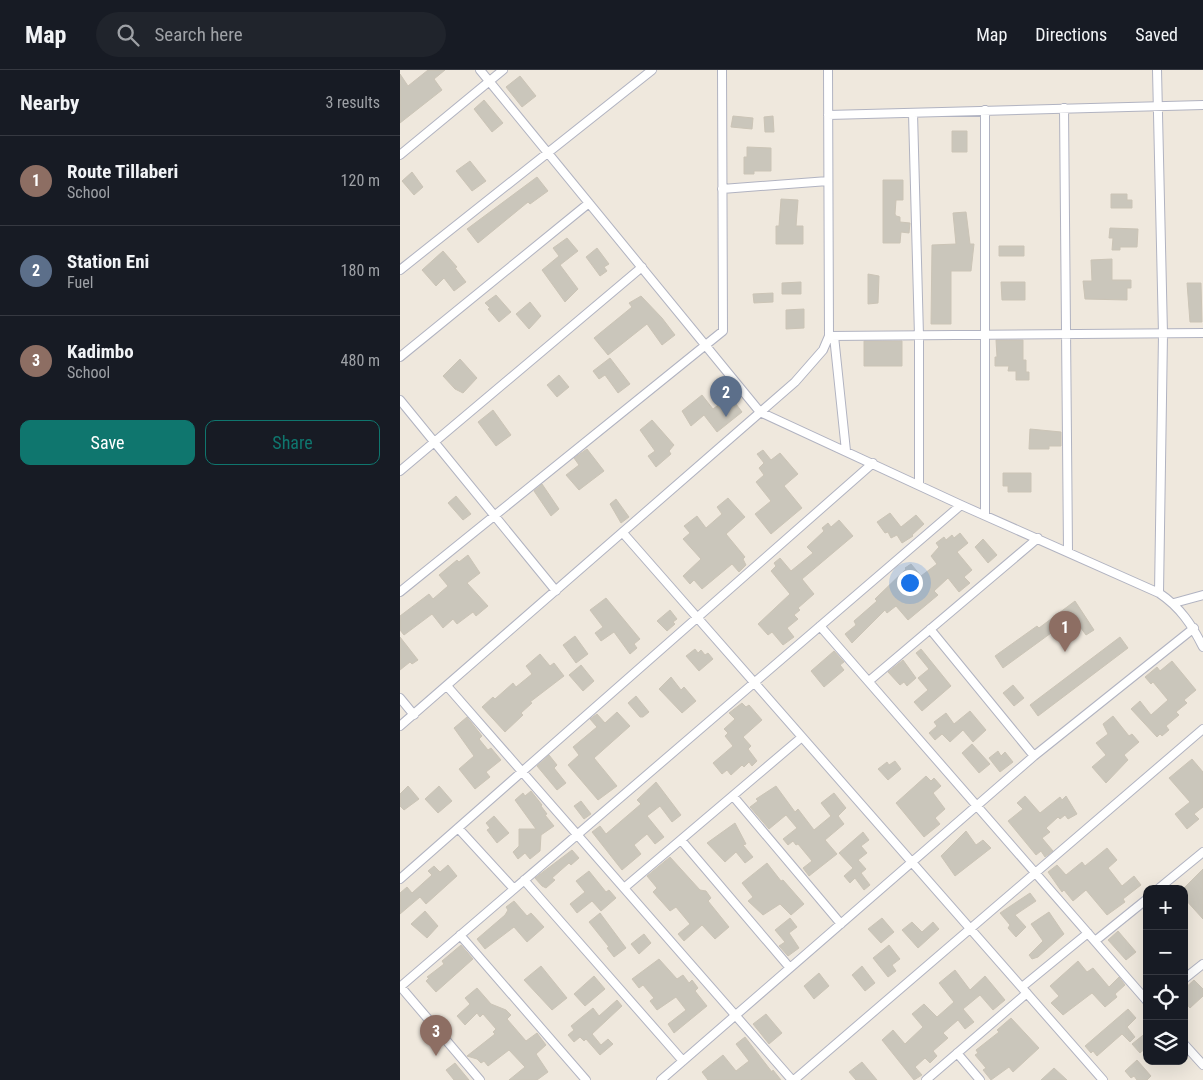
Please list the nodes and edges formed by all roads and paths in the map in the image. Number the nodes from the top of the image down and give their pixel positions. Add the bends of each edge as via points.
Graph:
1 (480, 70) edge
2 (503, 70) edge
3 (652, 70) edge
4 (722, 70) edge
5 (828, 70) edge
6 (1157, 70) edge
7 (489, 81) junction
8 (1158, 104) junction
9 (1203, 105) edge
10 (1064, 108) junction
11 (985, 110) junction
12 (913, 113) junction
13 (828, 115) junction
14 (547, 152) junction
15 (400, 155) edge
16 (828, 181) junction
17 (722, 189) junction
18 (589, 203) junction
19 (642, 267) junction
20 (400, 270) edge
21 (1203, 333) edge
22 (1163, 334) junction
23 (985, 335) junction
24 (1066, 335) junction
25 (832, 336) junction
26 (920, 336) junction
27 (706, 346) junction
28 (400, 357) edge
29 (400, 400) edge
30 (760, 412) junction
31 (434, 442) junction
32 (846, 451) junction
33 (873, 463) junction
34 (400, 471) edge
35 (919, 484) junction
36 (961, 505) junction
37 (985, 515) junction
38 (495, 516) junction
39 (623, 532) junction
40 (1038, 538) junction
41 (1068, 551) junction
42 (556, 590) junction
43 (400, 592) edge
44 (1159, 593) junction
45 (1203, 595) edge
46 (1174, 603) junction
47 (697, 618) junction
48 (820, 626) junction
49 (1194, 628) junction
50 (930, 629) junction
51 (1203, 647) edge
52 (869, 681) junction
53 (754, 682) junction
54 (447, 686) junction
55 (400, 698) edge
56 (414, 714) junction
57 (400, 726) edge
58 (1203, 729) edge
59 (802, 737) junction
60 (1034, 756) junction
61 (522, 772) junction
62 (733, 796) junction
63 (977, 806) junction
64 (458, 828) junction
65 (577, 835) junction
66 (681, 840) junction
67 (1203, 852) edge
68 (912, 862) junction
69 (1035, 872) junction
70 (400, 879) edge
71 (524, 880) junction
72 (1163, 885) edge
73 (624, 888) junction
74 (514, 889) junction
75 (1143, 901) edge
76 (841, 924) junction
77 (970, 928) junction
78 (1088, 933) junction
79 (460, 935) junction
80 (1095, 941) junction
81 (1203, 964) edge
82 (790, 968) junction
83 (1188, 976) edge
84 (400, 986) edge
85 (1024, 990) junction
86 (1143, 996) edge
87 (736, 1015) junction
88 (1188, 1048) edge
89 (957, 1053) junction
90 (683, 1061) junction
91 (1203, 1065) edge
92 (480, 1080) edge
93 (586, 1080) edge
94 (661, 1080) edge
95 (793, 1080) edge
96 (926, 1080) edge
97 (980, 1080) edge
98 (1103, 1080) edge

1 - 7 street
2 - 7 street
3 - 14 street
4 - 17 street
5 - 13 street
6 - 8 street
7 - 14 street
7 - 15 street
8 - 9 street
8 - 10 street
8 - 22 street
10 - 11 street
10 - 24 street
11 - 12 street
11 - 23 street
12 - 13 street
12 - 26 street
13 - 16 street
14 - 18 street
14 - 20 street
16 - 17 street
16 - 25 street
17 - 27 street via 723,332
18 - 19 street
18 - 28 street
19 - 27 street
19 - 31 street
21 - 22 street
22 - 24 street
22 - 44 street
23 - 24 street
23 - 26 street
23 - 37 street
24 - 41 street
25 - 26 street
25 - 30 street via 795,382
25 - 32 street
26 - 35 street
27 - 30 street
27 - 38 street
29 - 31 street
30 - 32 street
30 - 39 street
31 - 34 street
31 - 38 street
32 - 33 street
33 - 35 street
33 - 47 street
35 - 36 street
36 - 37 street
36 - 48 street
37 - 40 street
38 - 42 street
38 - 43 street
39 - 42 street
39 - 47 street
40 - 41 street
40 - 50 street
41 - 44 street
42 - 54 street
44 - 46 street
45 - 46 street
46 - 49 street
47 - 53 street
47 - 61 street
48 - 52 street
48 - 53 street
49 - 51 street
49 - 60 street
50 - 52 street
50 - 60 street
52 - 63 street
53 - 59 street
53 - 65 street
54 - 56 street
54 - 61 street
55 - 56 street
56 - 57 street
58 - 69 street
59 - 62 street
59 - 68 street
60 - 63 street
61 - 64 street
61 - 65 street
62 - 66 street
62 - 76 street
63 - 68 street
63 - 69 street
64 - 70 street
64 - 74 street
65 - 71 street
65 - 73 street
66 - 73 street
66 - 82 street
67 - 72 street
68 - 76 street
68 - 77 street
69 - 77 street
69 - 78 street
71 - 74 street
71 - 90 street
73 - 87 street
74 - 79 street
75 - 80 street
76 - 82 street
77 - 85 street
77 - 95 street
78 - 80 street
78 - 85 street
79 - 84 street
79 - 93 street
80 - 86 street
81 - 83 street
82 - 87 street
84 - 92 street
85 - 89 street
85 - 98 street
87 - 90 street
87 - 95 street
88 - 91 street
89 - 96 street
89 - 97 street
90 - 94 street

